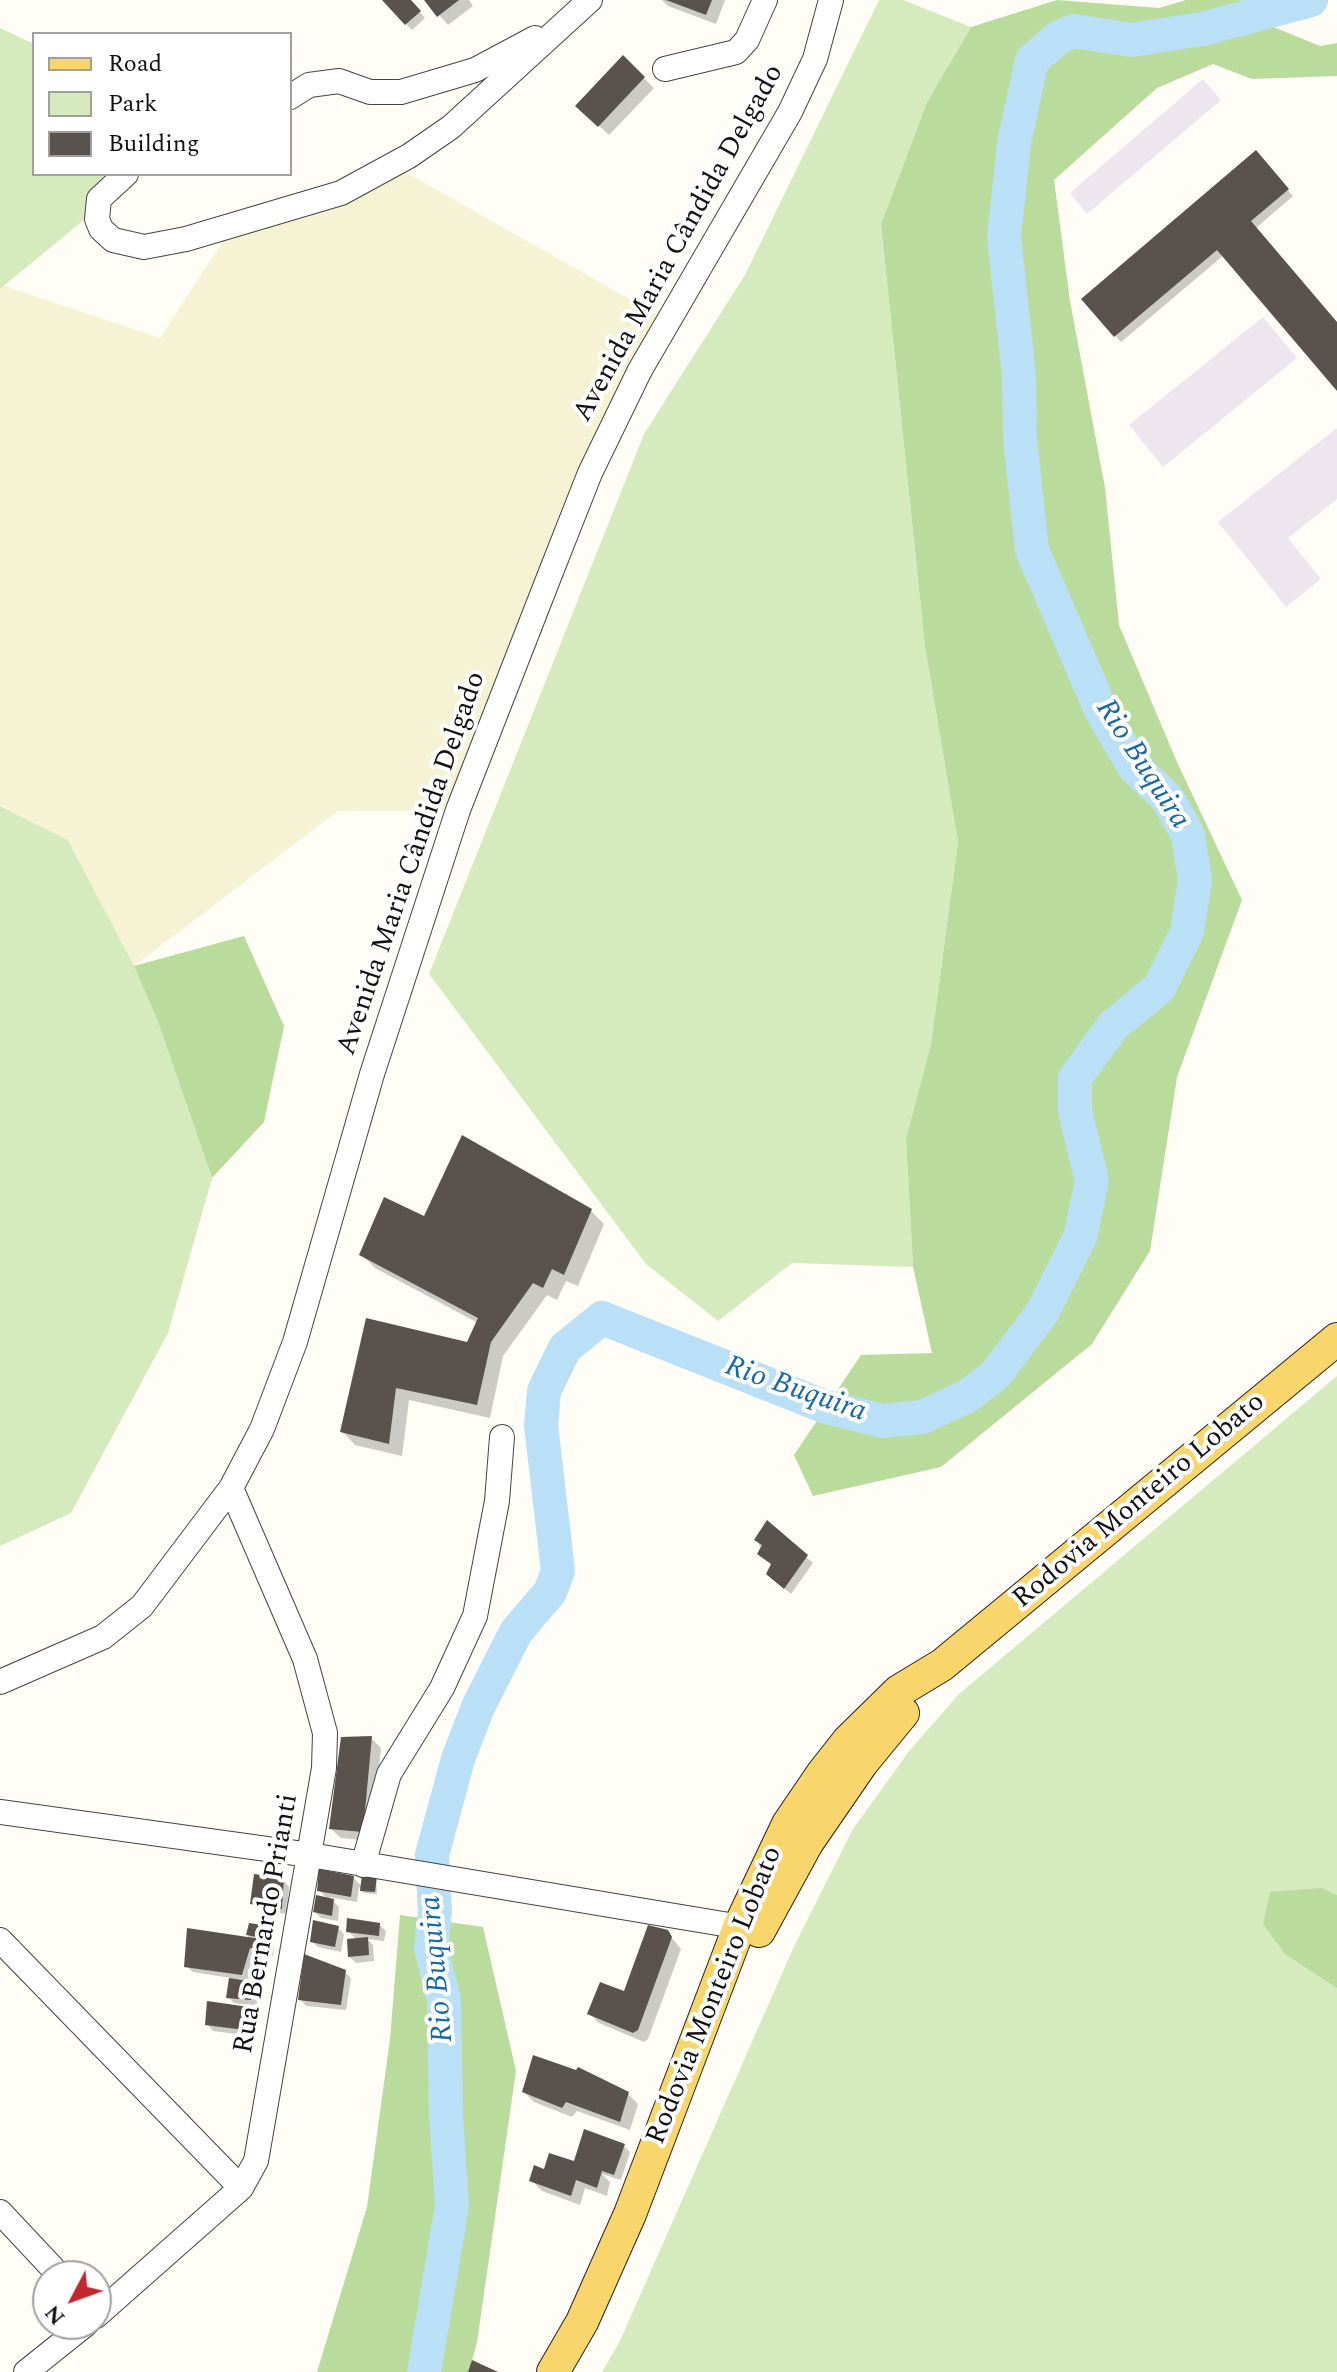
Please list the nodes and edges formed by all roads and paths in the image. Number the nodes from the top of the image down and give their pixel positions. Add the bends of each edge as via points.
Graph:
1 (590, 0) edge
2 (765, 0) edge
3 (831, 0) edge
4 (560, 29) junction
5 (665, 69) dead end
6 (292, 96) edge
7 (124, 176) edge
8 (1337, 1339) edge
9 (502, 1437) dead end
10 (231, 1488) junction
11 (0, 1682) edge
12 (0, 1812) edge
13 (310, 1855) junction
14 (363, 1865) junction
15 (750, 1928) junction
16 (0, 1940) edge
17 (241, 2188) junction
18 (0, 2212) edge
19 (45, 2260) edge
20 (112, 2301) edge
21 (66, 2340) edge
22 (26, 2372) edge
23 (553, 2372) edge
24 (574, 2372) edge

1 - 4 street
2 - 5 street via 736,52
3 - 10 street, Avenida Maria Cândida Delgado via 815,59 790,112 640,370 584,488 458,810 372,1074 295,1342 262,1429
4 - 6 street via 475,70 401,92 370,92 339,81 309,85
4 - 7 street via 451,127 401,160 313,204 162,246 128,245 106,236 97,219 103,193
8 - 15 main road, Rodovia Monteiro Lobato via 942,1665 862,1763
9 - 14 street via 497,1501 475,1616 442,1688 389,1774
10 - 11 street, Avenida Maria Cândida Delgado via 142,1606 120,1625
10 - 13 street, Rua Bernardo Prianti via 290,1621 325,1733
12 - 13 street
13 - 14 street
13 - 17 street, Rua Bernardo Prianti via 263,2131 256,2161
14 - 15 street
15 - 23 main road, Rodovia Monteiro Lobato via 630,2214 582,2322
15 - 24 main road, Rodovia Monteiro Lobato via 636,2248
16 - 17 street
17 - 20 street, Rua Bernardo Prianti
18 - 19 street
21 - 22 street, Rua Bernardo Prianti

